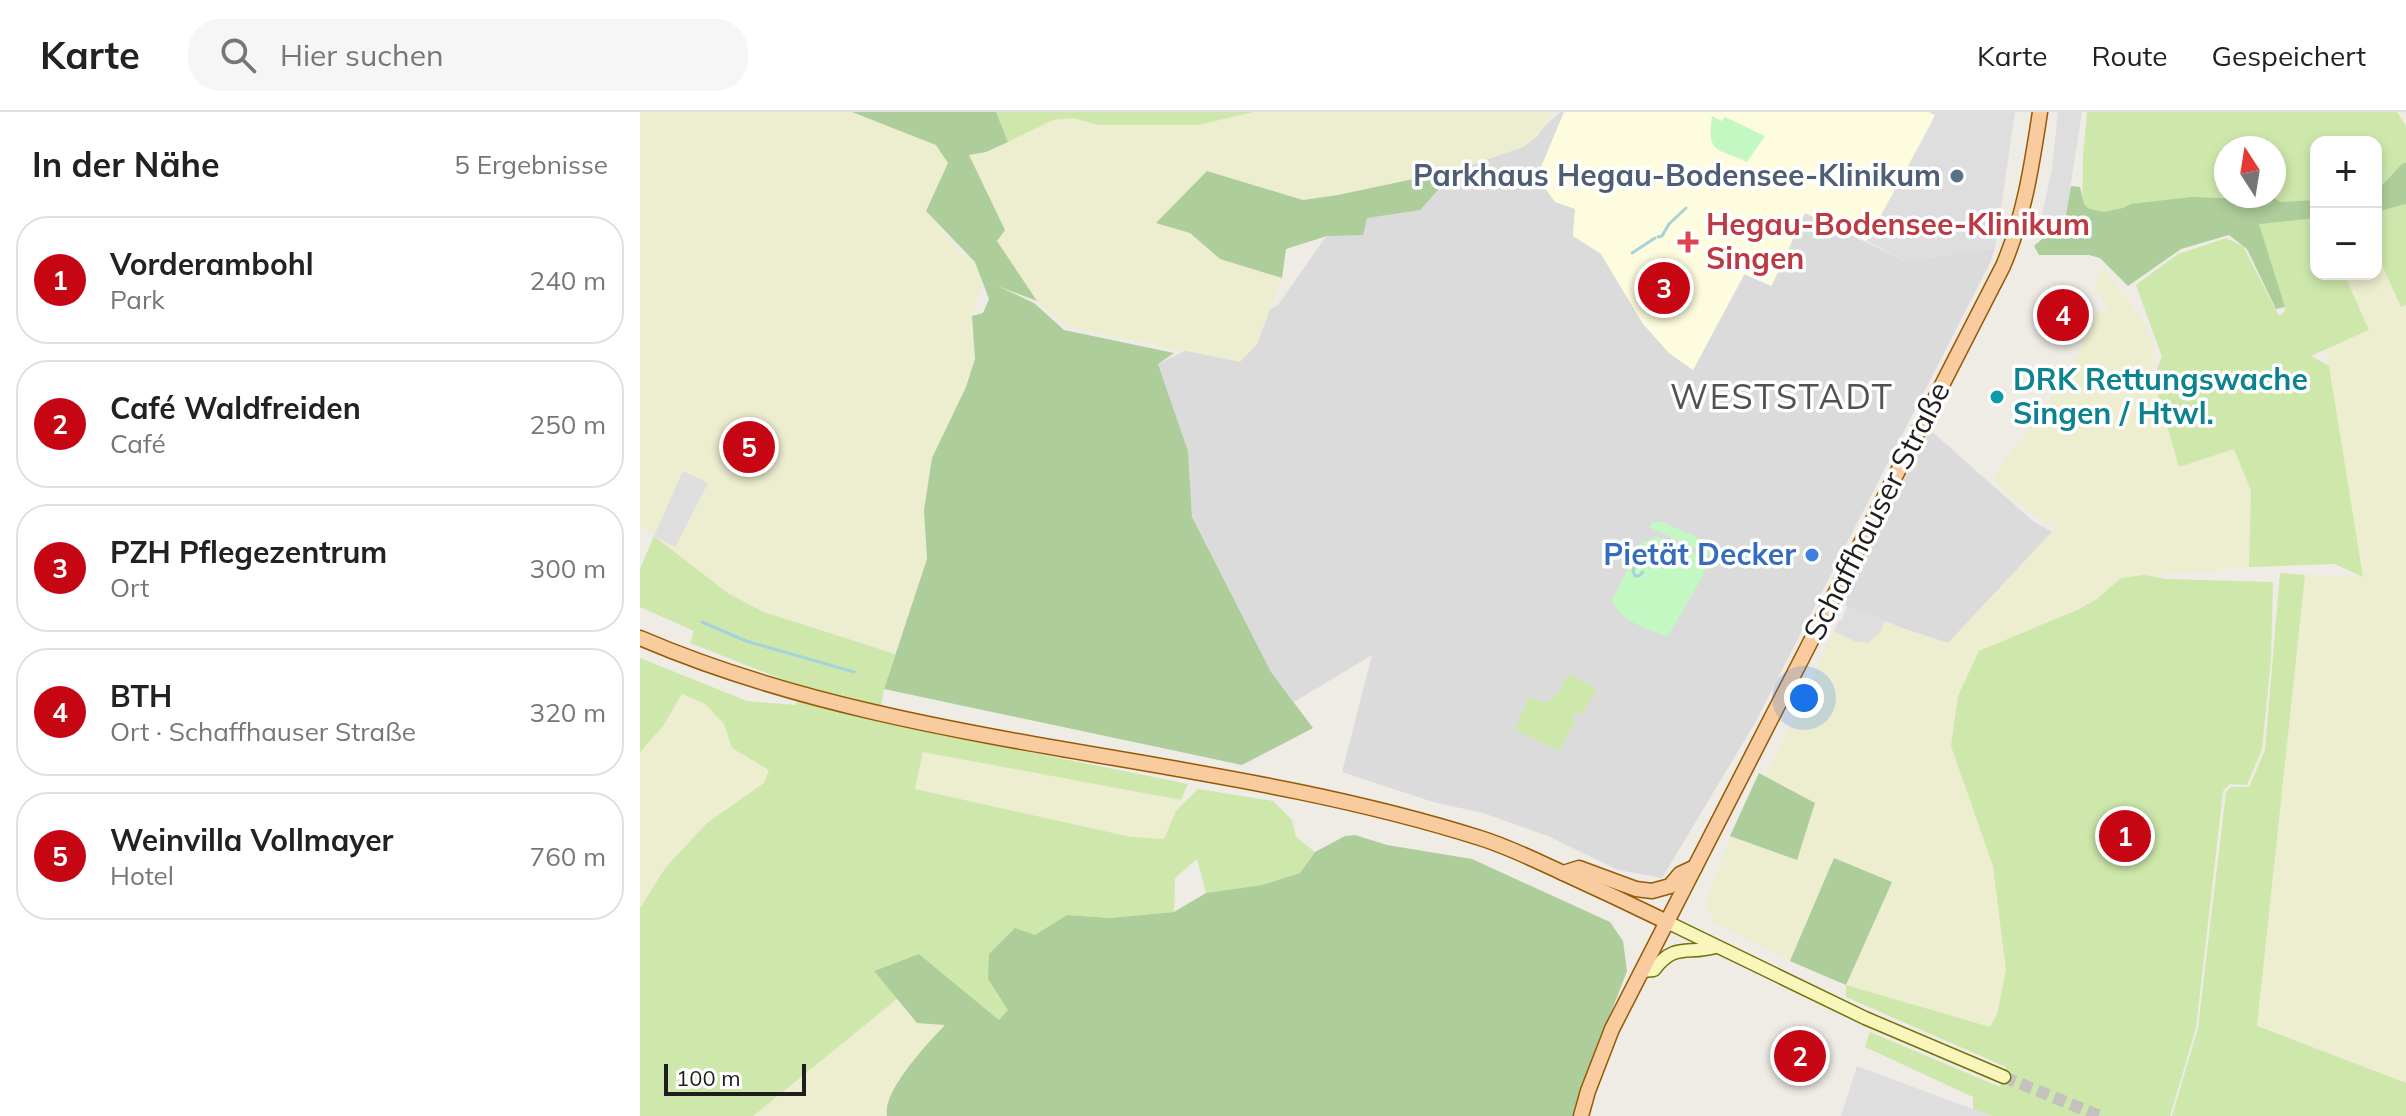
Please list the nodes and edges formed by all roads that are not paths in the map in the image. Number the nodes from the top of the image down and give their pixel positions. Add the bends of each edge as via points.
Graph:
1 (2040, 112) edge
2 (640, 638) edge
3 (1695, 867) junction
4 (1563, 873) junction
5 (1667, 922) junction
6 (1715, 947) junction
7 (1641, 971) junction
8 (2004, 1077) tunnel mouth
9 (1581, 1116) edge

1 - 3 main road, Schaffhauser Straße via 2025,202 2003,266
2 - 4 main road via 716,669 866,710 1412,818 1482,838
3 - 4 main road via 1670,886 1652,891 1579,868
3 - 5 main road, Schaffhauser Straße
4 - 5 main road
5 - 6 main road
5 - 7 main road, Schaffhauser Straße
6 - 7 main road via 1677,951 1654,970
6 - 8 main road
7 - 9 main road, Schaffhauser Straße via 1599,1060

